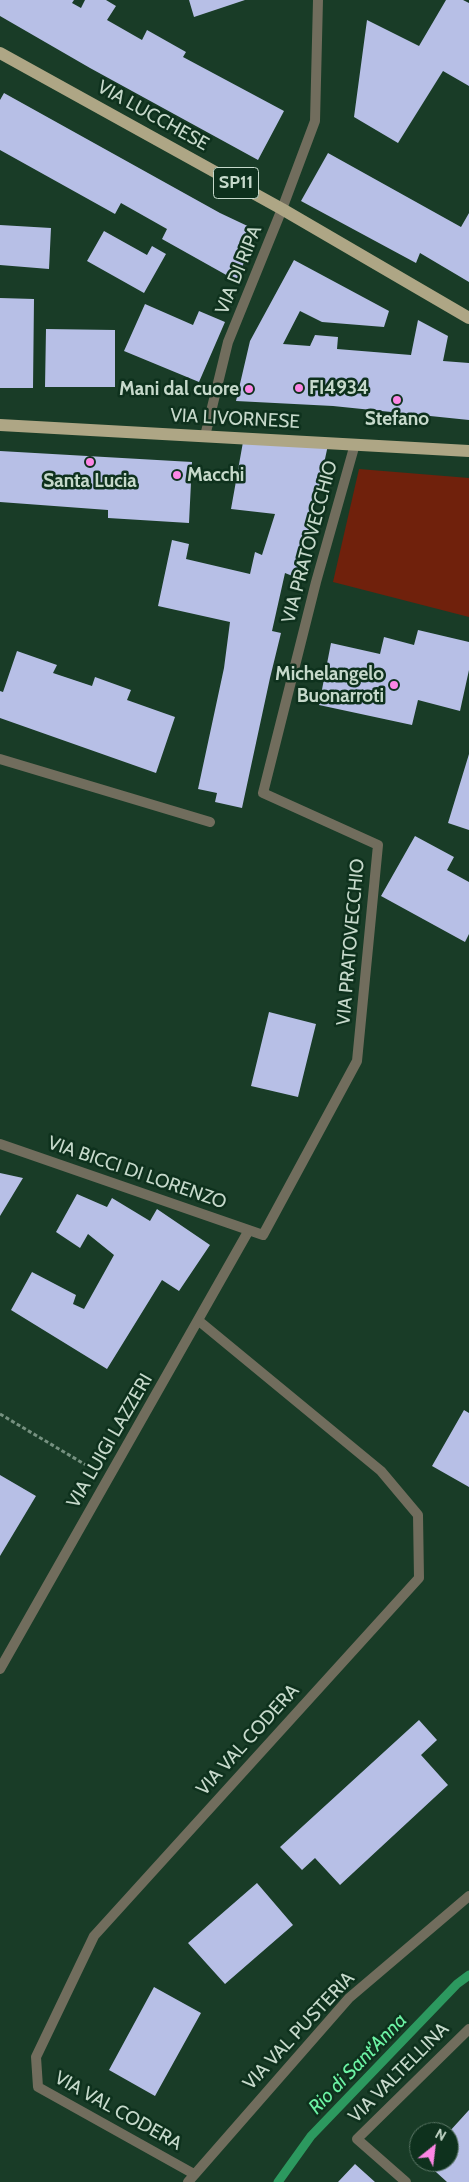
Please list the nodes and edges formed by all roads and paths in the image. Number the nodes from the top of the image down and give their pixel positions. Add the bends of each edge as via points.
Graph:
1 (318, 0) edge
2 (0, 53) edge
3 (282, 209) junction
4 (469, 318) edge
5 (0, 426) edge
6 (204, 436) junction
7 (355, 444) junction
8 (469, 450) edge
9 (0, 759) edge
10 (210, 822) dead end
11 (0, 1144) edge
12 (249, 1230) junction
13 (263, 1235) joint
14 (199, 1321) junction
15 (0, 1414) edge
16 (108, 1478) junction
17 (0, 1669) edge
18 (469, 1896) edge
19 (469, 2029) edge
20 (191, 2178) edge
21 (406, 2182) edge

1 - 3 street, VIA DI RIPA via 315,121
2 - 3 main road, VIA LUCCHESE / SP11
3 - 4 main road, VIA LUCCHESE / SP11
3 - 6 street, VIA DI RIPA via 228,342
5 - 6 main road, VIA LIVORNESE
6 - 7 main road, VIA LIVORNESE
7 - 8 main road, VIA LIVORNESE
7 - 13 street, VIA PRATOVECCHIO via 316,582 263,793 378,845 357,1061
9 - 10 street
11 - 12 street, VIA BICCI DI LORENZO
12 - 13 street, VIA BICCI DI LORENZO
12 - 14 street, VIA LUIGI LAZZERI
14 - 16 street, VIA LUIGI LAZZERI
14 - 20 street, VIA VAL CODERA via 381,1471 418,1515 419,1578 94,1936 36,2056 38,2087
15 - 16 path
16 - 17 street, VIA LUIGI LAZZERI
18 - 20 street, VIA VAL PUSTERIA via 349,1998
19 - 21 street, VIA VALTELLINA via 357,2139

